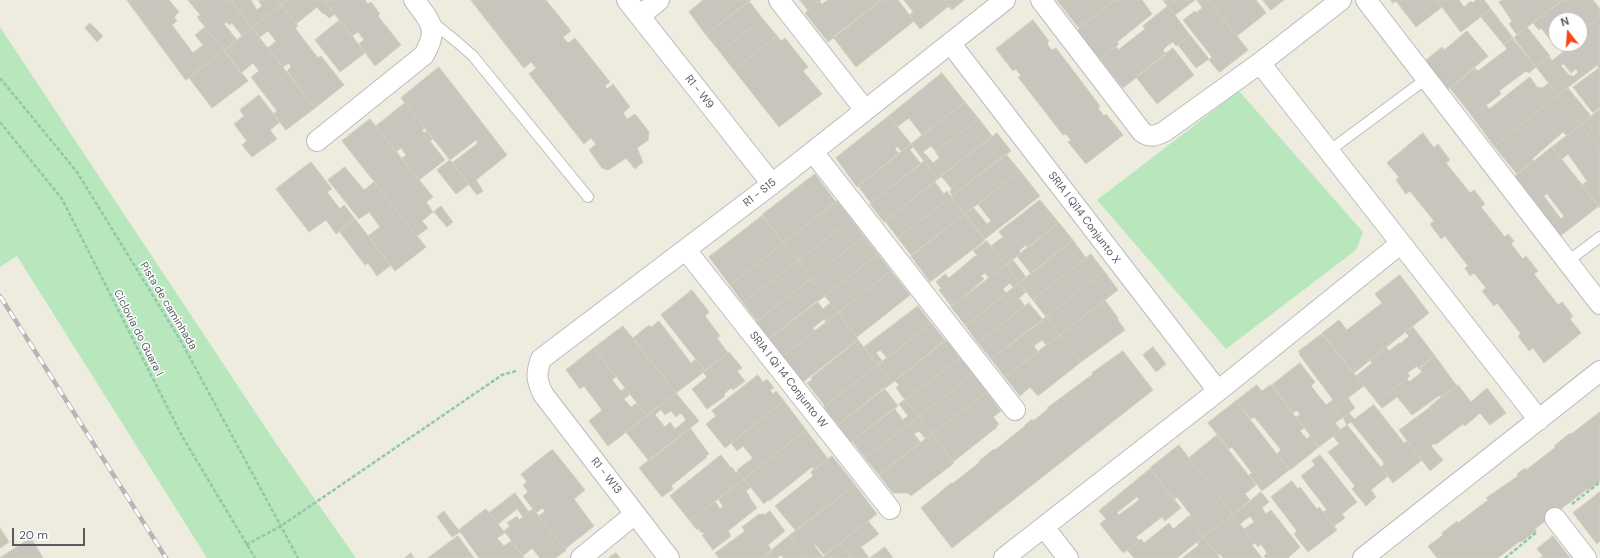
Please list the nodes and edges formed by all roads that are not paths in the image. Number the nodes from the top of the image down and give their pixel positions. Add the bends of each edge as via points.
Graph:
1 (414, 0) edge
2 (627, 0) edge
3 (659, 0) edge
4 (779, 0) edge
5 (1006, 0) edge
6 (1041, 0) edge
7 (1341, 0) edge
8 (1366, 0) edge
9 (640, 16) junction
10 (430, 20) junction
11 (951, 44) junction
12 (1260, 64) junction
13 (1426, 79) junction
14 (865, 110) junction
15 (317, 141) dead end
16 (1329, 151) junction
17 (813, 152) junction
18 (772, 184) junction
19 (588, 197) dead end
20 (1600, 237) edge
21 (1400, 244) junction
22 (686, 250) junction
23 (1567, 262) junction
24 (1600, 304) edge
25 (1600, 371) edge
26 (1218, 391) junction
27 (543, 394) joint
28 (1015, 410) dead end
29 (1538, 420) junction
30 (890, 509) dead end
31 (635, 514) junction
32 (1555, 518) dead end
33 (1044, 527) junction
34 (1370, 556) edge
35 (581, 558) edge
36 (669, 558) edge
37 (1004, 558) edge
38 (1068, 558) edge
39 (1586, 558) edge

1 - 10 street
2 - 9 street, R1 - W9
3 - 9 street
4 - 14 street
5 - 11 street, R1 - S15
6 - 12 street via 1142,132 1148,136 1157,136 1165,131
7 - 12 street
8 - 13 street
9 - 18 street, R1 - W9
10 - 15 street via 433,33 431,44 424,55
10 - 19 lane via 473,56
11 - 14 street, R1 - S15
11 - 26 street, SRIA I Qi14 Conjunto X
12 - 16 street
13 - 16 lane
13 - 23 street
14 - 17 street, R1 - S15
16 - 21 street
17 - 18 street, R1 - S15
17 - 28 street
18 - 22 street, R1 - S15
20 - 23 lane
21 - 26 street
21 - 29 street
22 - 27 street, R1 - S15 via 541,359 537,369 537,381
22 - 30 street, SRIA I Qi 14 Conjunto W
23 - 24 street
25 - 29 street
26 - 33 street
27 - 31 street, R1 - W13
29 - 34 street
31 - 35 street
31 - 36 street, R1 - W13
32 - 39 street
33 - 37 street
33 - 38 street

